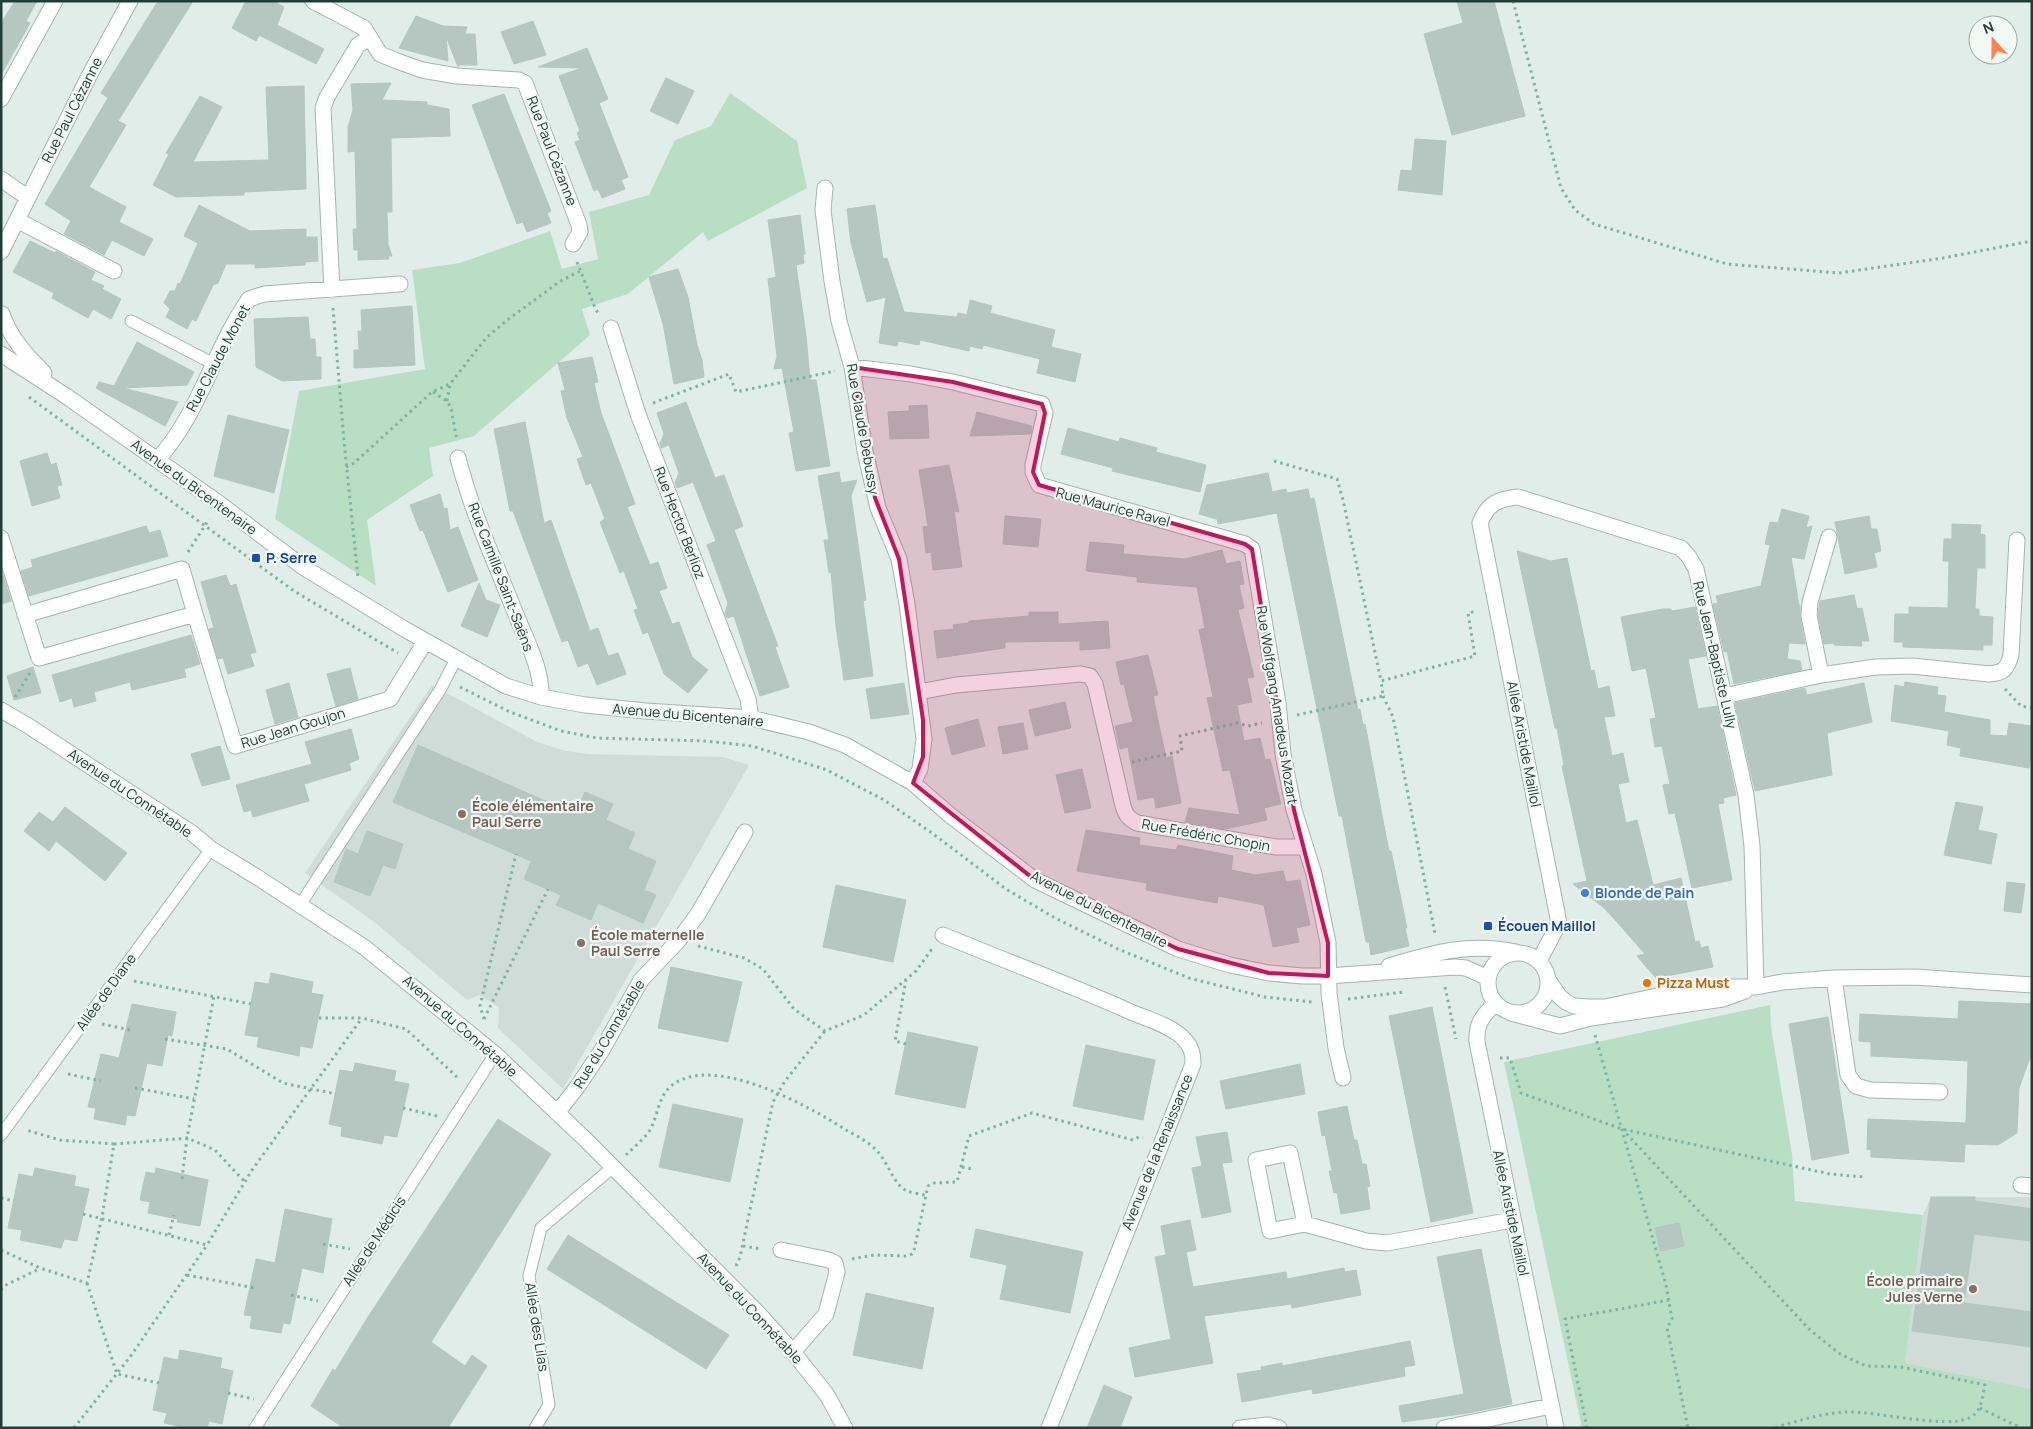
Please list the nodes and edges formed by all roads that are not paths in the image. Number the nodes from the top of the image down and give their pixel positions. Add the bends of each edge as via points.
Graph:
1 (55, 1) edge
2 (130, 1) edge
3 (313, 1) edge
4 (370, 38) junction
5 (1, 99) edge
6 (1, 179) edge
7 (825, 188) dead end
8 (28, 197) junction
9 (17, 220) junction
10 (573, 244) road end
11 (1, 252) edge
12 (114, 271) dead end
13 (400, 284) dead end
14 (332, 290) junction
15 (2, 314) edge
16 (131, 321) dead end
17 (611, 328) road end
18 (1, 354) edge
19 (214, 364) junction
20 (852, 368) junction
21 (66, 396) junction
22 (458, 458) road end
23 (157, 460) junction
24 (1480, 523) joint
25 (1829, 537) dead end
26 (1, 538) edge
27 (2017, 540) dead end
28 (1252, 550) joint
29 (195, 614) junction
30 (25, 615) junction
31 (425, 642) junction
32 (456, 659) junction
33 (1821, 676) junction
34 (919, 692) junction
35 (1724, 696) junction
36 (541, 697) junction
37 (3, 712) edge
38 (751, 718) junction
39 (914, 783) junction
40 (745, 832) dead end
41 (1306, 847) junction
42 (211, 849) junction
43 (300, 906) junction
44 (942, 935) road end
45 (1520, 952) junction
46 (1539, 961) junction
47 (1363, 973) junction
48 (1328, 976) junction
49 (1488, 978) junction
50 (1834, 978) junction
51 (1549, 981) junction
52 (2032, 985) edge
53 (1756, 987) junction
54 (1495, 1004) junction
55 (1511, 1013) junction
56 (494, 1054) junction
57 (1342, 1078) dead end
58 (1940, 1092) dead end
59 (557, 1114) junction
60 (1, 1135) edge
61 (613, 1166) junction
62 (1512, 1220) junction
63 (1305, 1224) junction
64 (781, 1250) dead end
65 (793, 1352) junction
66 (1551, 1406) junction
67 (255, 1428) edge
68 (535, 1428) edge
69 (845, 1428) edge
70 (1049, 1428) edge
71 (1240, 1428) edge
72 (1279, 1428) edge
73 (1444, 1428) edge
74 (1556, 1428) edge

1 - 5 street
2 - 8 street, Rue Paul Cézanne
3 - 4 street, Rue Paul Cézanne via 364,28
4 - 10 street, Rue Paul Cézanne via 380,54 422,70 525,83 579,225 580,232
4 - 14 street via 358,45 323,108
6 - 8 street
7 - 20 street, Rue Claude Debussy via 823,210 832,281
8 - 9 street, Rue Paul Cézanne
9 - 11 street, Rue Paul Cézanne
9 - 12 street
13 - 14 street, Rue Claude Monet
14 - 19 street, Rue Claude Monet via 264,294 249,300
15 - 21 street, Avenue du Bicentenaire via 18,345
16 - 19 lane
17 - 38 street, Rue Hector Berlioz via 637,409 748,699
18 - 21 street, Avenue du Bicentenaire
19 - 23 street, Rue Claude Monet via 187,416
20 - 28 street, Rue Maurice Ravel via 953,382 1042,404 1045,413 1033,472 1039,485 1245,544
20 - 34 street, Rue Claude Debussy via 875,498 900,559
21 - 23 street, Avenue du Bicentenaire
22 - 36 street, Rue Camille Saint-Saëns via 474,508 532,654 541,683
23 - 31 street, Avenue du Bicentenaire via 303,567
24 - 35 street, Rue Jean-Baptiste Lully via 1485,510 1494,503 1518,497 1681,548 1696,570
24 - 46 street, Allée Aristide Maillol via 1559,923
25 - 33 street via 1809,616
26 - 30 street
27 - 33 street via 2011,655 2008,667 2002,672 1989,674 1912,666 1876,666
28 - 41 street, Rue Wolfgang Amadeus Mozart via 1294,810
29 - 30 street via 39,658
29 - 30 street, Rue Jean Goujon via 182,569
29 - 31 street, Rue Jean Goujon via 235,746 390,699
31 - 32 street, Avenue du Bicentenaire
32 - 36 street, Avenue du Bicentenaire via 506,686
32 - 43 lane
33 - 35 street
34 - 39 street, Rue Claude Debussy via 924,739 920,769
34 - 41 street, Rue Frédéric Chopin via 956,685 1082,674 1090,676 1095,684 1127,816 1137,823 1276,847
35 - 53 street, Rue Jean-Baptiste Lully via 1746,795 1752,846
36 - 38 street, Avenue du Bicentenaire via 585,705
37 - 42 street, Avenue du Connétable via 184,828
38 - 39 street, Avenue du Bicentenaire via 845,744
39 - 48 street, Avenue du Bicentenaire via 951,816 1036,880 1178,949 1269,974
40 - 59 street, Rue du Connétable via 698,914 678,941 640,980 602,1050
41 - 48 street, Rue Wolfgang Amadeus Mozart via 1328,943
42 - 43 street, Avenue du Connétable
42 - 60 lane, Allée de Diane
43 - 56 street, Avenue du Connétable via 364,947
44 - 70 street, Avenue de la Renaissance via 1162,1025 1181,1036 1193,1053 1193,1064
45 - 46 street
45 - 47 street, Avenue du Bicentenaire via 1488,947 1466,948
45 - 49 street via 1497,961
46 - 51 street
47 - 48 street, Avenue du Bicentenaire
47 - 49 street, Avenue du Bicentenaire via 1466,968
48 - 57 street, Rue Wolfgang Amadeus Mozart
49 - 54 street via 1488,990
50 - 52 street via 1915,976
50 - 53 street
50 - 58 street via 1848,1075 1856,1086 1870,1090
51 - 53 street via 1566,1002 1588,1007 1605,1007 1690,989
51 - 55 street via 1548,992 1533,1010
53 - 55 street via 1723,998 1591,1018 1560,1026
54 - 55 street
54 - 62 street, Allée Aristide Maillol via 1482,1015 1476,1031
56 - 59 street, Avenue du Connétable
56 - 67 lane, Allée de Médicis
59 - 61 street, Avenue du Connétable
61 - 65 street, Avenue du Connétable
61 - 68 lane, Allée des Lilas via 541,1228 529,1276 549,1405
62 - 63 street via 1387,1243 1366,1241
62 - 66 street, Allée Aristide Maillol
63 - 63 street via 1290,1153 1256,1160 1270,1231
64 - 65 street via 829,1260 835,1263 837,1272 826,1314
65 - 69 street, Avenue du Connétable via 827,1395
66 - 73 street
66 - 74 street, Allée Aristide Maillol
71 - 72 street via 1268,1425

